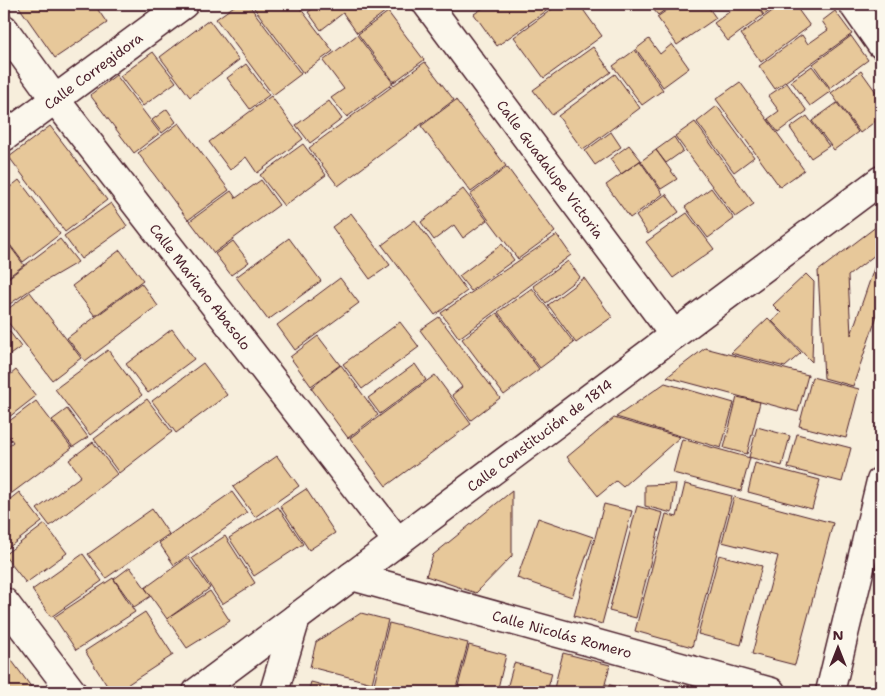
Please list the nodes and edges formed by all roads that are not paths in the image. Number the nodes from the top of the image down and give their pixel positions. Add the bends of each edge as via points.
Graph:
1 (184, 4) edge
2 (427, 4) edge
3 (853, 4) edge
4 (4, 29) edge
5 (881, 44) edge
6 (54, 98) junction
7 (4, 137) edge
8 (881, 180) edge
9 (674, 335) junction
10 (881, 480) edge
11 (398, 542) junction
12 (352, 576) junction
13 (4, 602) edge
14 (296, 618) junction
15 (72, 692) edge
16 (197, 692) edge
17 (274, 692) edge
18 (771, 692) edge
19 (830, 692) edge

1 - 6 street, Calle Corregidora
2 - 9 street, Calle Guadalupe Victoria
3 - 5 street
4 - 6 street, Calle Mariano Abasolo
6 - 7 street, Calle Corregidora
6 - 11 street, Calle Mariano Abasolo
8 - 9 street, Calle Constitución de 1814
9 - 11 street, Calle Constitución de 1814
10 - 19 street
11 - 12 street, Calle Constitución de 1814
12 - 14 street, Calle Constitución de 1814
12 - 18 street, Calle Nicolás Romero
13 - 15 street
14 - 16 street, Calle Constitución de 1814
14 - 17 street

